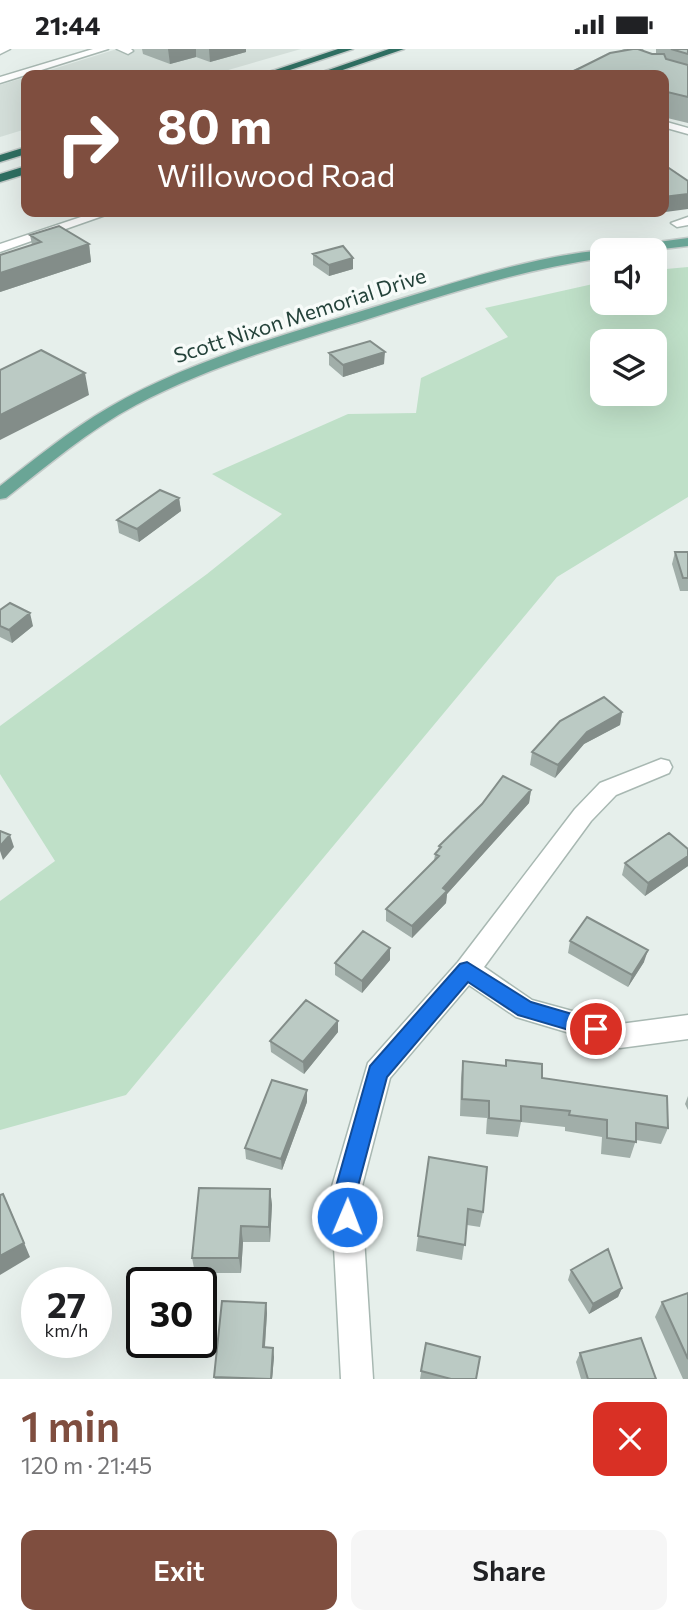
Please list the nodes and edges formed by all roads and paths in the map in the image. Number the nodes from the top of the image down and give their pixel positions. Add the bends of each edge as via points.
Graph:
1 (103, 49) edge
2 (348, 49) edge
3 (399, 49) edge
4 (637, 49) edge
5 (55, 53) dead end
6 (71, 60) junction
7 (34, 70) edge
8 (281, 70) edge
9 (334, 70) edge
10 (583, 70) edge
11 (21, 74) edge
12 (1, 79) edge
13 (669, 126) edge
14 (688, 131) edge
15 (21, 151) edge
16 (0, 157) edge
17 (21, 172) edge
18 (0, 178) edge
19 (93, 217) edge
20 (688, 242) edge
21 (667, 245) edge
22 (0, 248) edge
23 (590, 255) edge
24 (1, 491) edge
25 (661, 767) dead end
26 (467, 970) junction
27 (688, 1027) edge
28 (357, 1379) edge

1 - 6 street
2 - 8 highway
3 - 9 highway
4 - 10 street
5 - 6 street
6 - 7 street
11 - 12 street
13 - 14 street
15 - 16 highway
17 - 18 highway
19 - 22 street
20 - 21 main road
23 - 24 main road, Scott Nixon Memorial Drive via 471,282 212,363 104,417
25 - 26 street via 608,789 583,815
26 - 27 street via 525,1009 620,1035
26 - 28 street via 377,1072 346,1190

